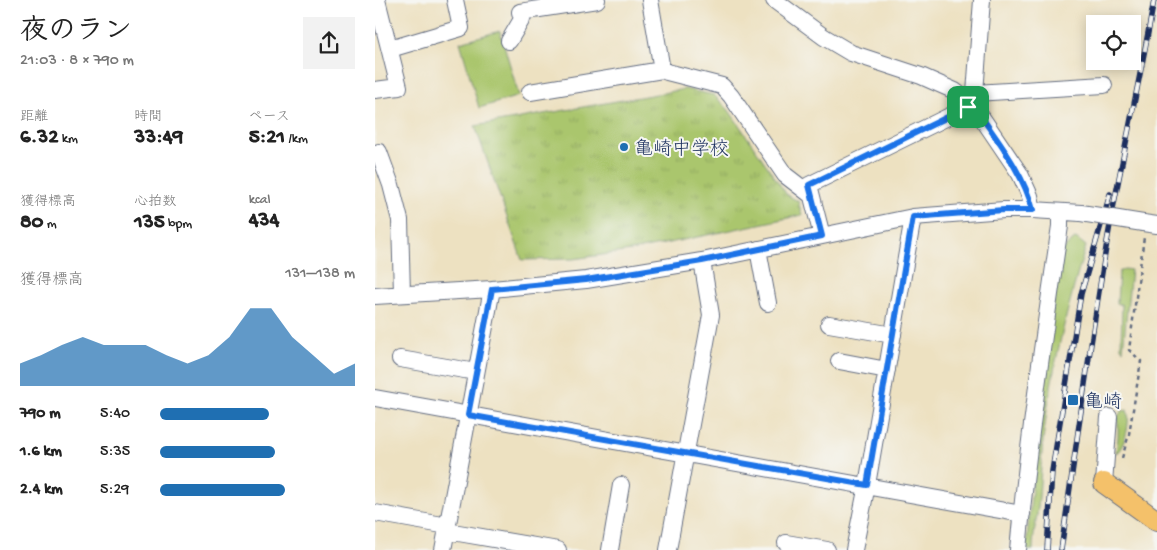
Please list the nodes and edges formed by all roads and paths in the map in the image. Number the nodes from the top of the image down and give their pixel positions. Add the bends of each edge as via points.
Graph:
1 (455, 0) edge
2 (597, 0) edge
3 (649, 0) edge
4 (774, 0) edge
5 (982, 0) edge
6 (377, 4) edge
7 (798, 7) edge
8 (509, 41) dead end
9 (390, 48) junction
10 (662, 70) junction
11 (1105, 85) dead end
12 (375, 90) edge
13 (530, 92) dead end
14 (974, 99) junction
15 (379, 152) dead end
16 (811, 195) junction
17 (1033, 210) junction
18 (1060, 212) junction
19 (913, 217) junction
20 (1148, 224) edge
21 (822, 236) junction
22 (758, 249) junction
23 (702, 261) junction
24 (492, 289) junction
25 (402, 294) junction
26 (375, 296) edge
27 (768, 303) dead end
28 (829, 324) dead end
29 (893, 335) junction
30 (400, 359) dead end
31 (839, 361) dead end
32 (887, 370) junction
33 (476, 372) junction
34 (375, 398) edge
35 (468, 415) junction
36 (1109, 418) dead end
37 (685, 454) junction
38 (1121, 461) dead end
39 (1104, 483) joint
40 (621, 485) dead end
41 (867, 485) junction
42 (375, 512) edge
43 (1021, 514) junction
44 (1157, 521) edge
45 (447, 529) junction
46 (786, 543) dead end
47 (443, 550) edge
48 (558, 550) edge
49 (610, 550) edge
50 (668, 550) edge
51 (827, 550) edge
52 (854, 550) edge
53 (1018, 550) edge

1 - 9 street via 461,28
2 - 8 street via 520,12 522,18
3 - 10 street
4 - 7 street
5 - 14 street
6 - 9 street
7 - 14 street via 824,37 851,53 921,76
9 - 12 street via 399,87
10 - 13 street
10 - 16 street via 722,86 785,175
11 - 14 street
14 - 16 street via 959,112 809,185
14 - 17 street via 1020,174
15 - 25 street via 400,220
16 - 21 street
17 - 18 street
17 - 19 street
18 - 20 street, bridge
18 - 43 street
19 - 21 street
19 - 29 street
20 - 38 path via 1129,350 1141,361 1129,434
21 - 22 street
22 - 23 street
22 - 27 street
23 - 24 street via 586,280
23 - 37 street via 711,315
24 - 25 street
24 - 33 street
25 - 26 street
28 - 29 street
29 - 32 street
30 - 33 street
31 - 32 street
32 - 41 street
33 - 35 street
34 - 35 street
35 - 37 street
35 - 45 street
36 - 39 street
37 - 41 street
37 - 50 street
39 - 44 main road
40 - 49 street
41 - 43 street
41 - 52 street
42 - 45 street
43 - 53 street
45 - 47 street
45 - 48 street
46 - 51 street

